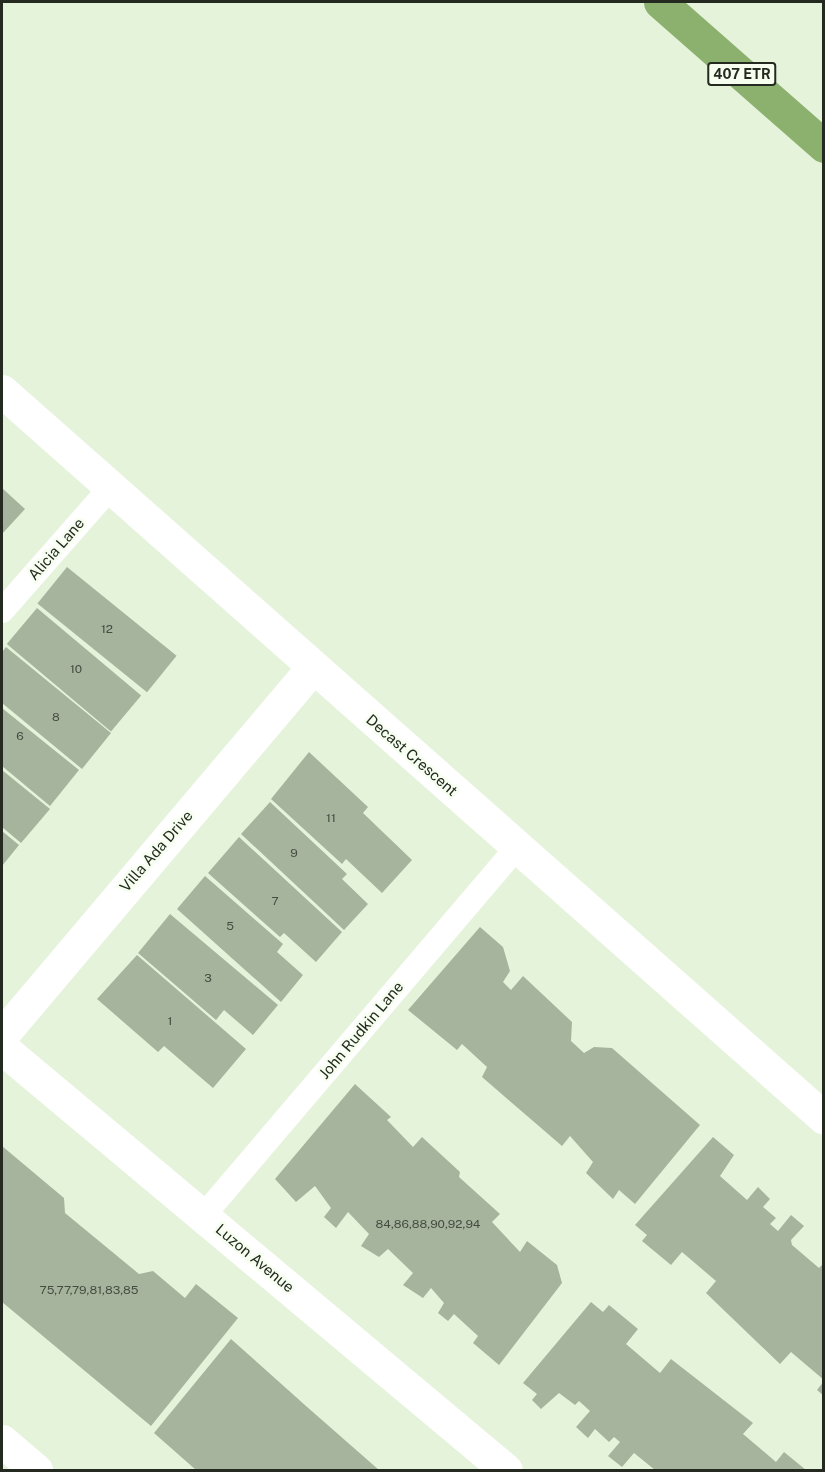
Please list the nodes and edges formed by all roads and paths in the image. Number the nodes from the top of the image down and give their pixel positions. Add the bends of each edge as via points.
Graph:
1 (660, 2) edge
2 (824, 146) edge
3 (2, 392) edge
4 (110, 488) junction
5 (2, 610) edge
6 (312, 668) junction
7 (518, 846) junction
8 (2, 1035) edge
9 (2, 1048) edge
10 (824, 1118) edge
11 (204, 1215) junction
12 (2, 1442) edge
13 (36, 1470) edge
14 (506, 1470) edge

1 - 2 highway, 407 ETR
3 - 4 street, Decast Crescent
4 - 5 lane, Alicia Lane
4 - 6 street, Decast Crescent
6 - 7 street, Decast Crescent
6 - 8 street, Villa Ada Drive
7 - 10 street, Decast Crescent
7 - 11 lane, John Rudkin Lane
9 - 11 street, Luzon Avenue
11 - 14 street, Luzon Avenue
12 - 13 street

